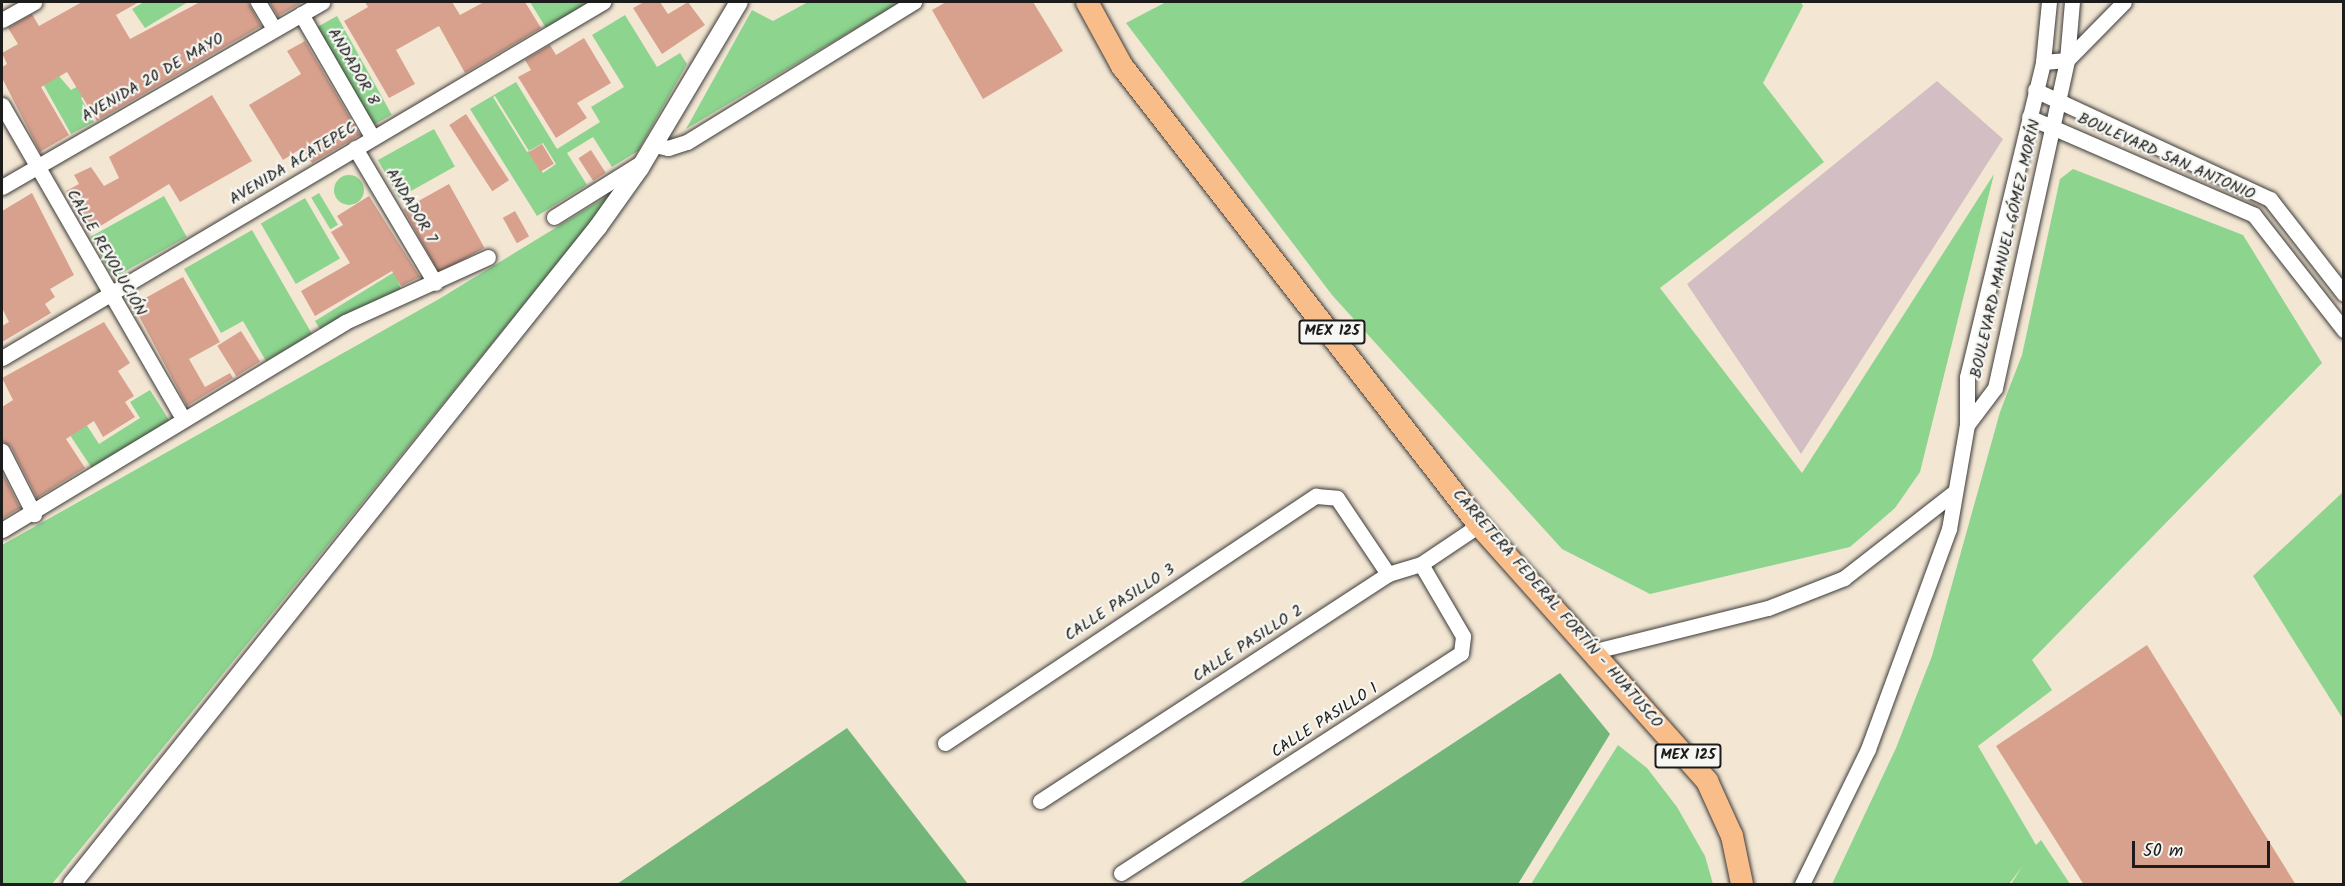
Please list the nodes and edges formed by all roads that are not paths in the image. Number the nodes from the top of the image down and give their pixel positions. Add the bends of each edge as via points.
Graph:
1 (34, 2) edge
2 (258, 2) edge
3 (322, 2) edge
4 (603, 2) edge
5 (739, 2) edge
6 (914, 2) edge
7 (1087, 2) edge
8 (2049, 2) edge
9 (2072, 2) edge
10 (2124, 2) edge
11 (301, 14) junction
12 (2, 20) edge
13 (274, 29) junction
14 (2067, 60) junction
15 (2043, 62) junction
16 (2035, 90) junction
17 (2058, 99) junction
18 (2, 105) edge
19 (2029, 117) junction
20 (2052, 127) junction
21 (373, 138) junction
22 (355, 148) junction
23 (647, 158) junction
24 (36, 166) junction
25 (2, 187) edge
26 (554, 217) dead end
27 (488, 257) dead end
28 (435, 283) junction
29 (2343, 294) edge
30 (108, 295) junction
31 (2343, 330) edge
32 (2, 358) edge
33 (183, 418) junction
34 (1967, 425) junction
35 (2, 451) edge
36 (1952, 494) junction
37 (34, 514) junction
38 (1479, 525) junction
39 (2, 530) edge
40 (1421, 564) junction
41 (1388, 574) junction
42 (1591, 652) junction
43 (945, 743) dead end
44 (1040, 801) dead end
45 (1121, 873) dead end
46 (72, 885) edge
47 (1742, 885) edge
48 (1802, 885) edge

1 - 12 street
2 - 13 street
3 - 11 street, AVENIDA 20 DE MAYO
4 - 21 street, AVENIDA ACATEPEC
5 - 23 street
6 - 23 street via 687,142
7 - 38 main road, CARRETERA FEDERAL FORTÍN - HUATUSCO / MEX 125 via 1122,66
8 - 15 street, BOULEVARD MANUEL GÓMEZ MORÍN
9 - 14 street, BOULEVARD MANUEL GÓMEZ MORÍN
10 - 14 street
11 - 13 street, AVENIDA 20 DE MAYO
11 - 21 street, ANDADOR 8
13 - 24 street, AVENIDA 20 DE MAYO
14 - 15 street
14 - 17 street, BOULEVARD MANUEL GÓMEZ MORÍN
15 - 16 street, BOULEVARD MANUEL GÓMEZ MORÍN
16 - 17 street, BOULEVARD SAN ANTONIO
16 - 19 street, BOULEVARD MANUEL GÓMEZ MORÍN
17 - 20 street, BOULEVARD MANUEL GÓMEZ MORÍN
17 - 29 street, BOULEVARD SAN ANTONIO via 2270,199
18 - 24 street, CALLE REVOLUCIÓN
19 - 20 street, BOULEVARD SAN ANTONIO
19 - 34 street, BOULEVARD MANUEL GÓMEZ MORÍN via 1967,377
20 - 31 street, BOULEVARD SAN ANTONIO via 2254,215
20 - 34 street, BOULEVARD MANUEL GÓMEZ MORÍN via 1995,388
21 - 22 street, AVENIDA ACATEPEC
22 - 28 street, ANDADOR 7
22 - 30 street, AVENIDA ACATEPEC
23 - 26 street
23 - 46 street
24 - 25 street, AVENIDA 20 DE MAYO
24 - 30 street, CALLE REVOLUCIÓN
27 - 28 street
28 - 33 street via 345,322 212,406
30 - 32 street, AVENIDA ACATEPEC
30 - 33 street, CALLE REVOLUCIÓN
33 - 37 street
34 - 36 street
35 - 37 street
36 - 42 street via 1844,578 1768,608
36 - 48 street via 1943,548 1868,749
37 - 39 street
38 - 40 street, CALLE PASILLO 2
38 - 42 main road, CARRETERA FEDERAL FORTÍN - HUATUSCO / MEX 125
40 - 41 street, CALLE PASILLO 2
40 - 45 street, CALLE PASILLO 1 via 1463,636 1461,653
41 - 43 street, CALLE PASILLO 3 via 1337,498 1316,496
41 - 44 street, CALLE PASILLO 2
42 - 47 main road, CARRETERA FEDERAL FORTÍN - HUATUSCO / MEX 125 via 1707,781 1732,836

